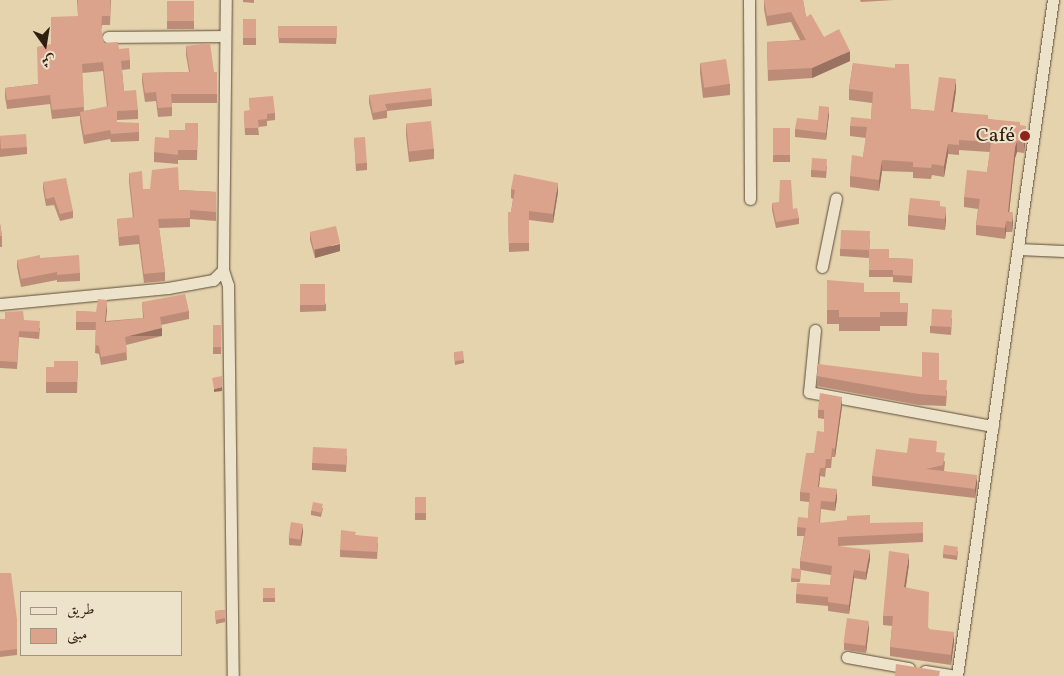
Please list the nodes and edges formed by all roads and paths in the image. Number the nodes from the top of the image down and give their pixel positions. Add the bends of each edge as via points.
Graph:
1 (226, 0) edge
2 (749, 0) edge
3 (1053, 0) edge
4 (224, 36) junction
5 (108, 37) dead end
6 (836, 198) dead end
7 (750, 199) dead end
8 (1018, 249) junction
9 (1064, 251) edge
10 (822, 267) dead end
11 (223, 270) junction
12 (0, 304) edge
13 (815, 330) dead end
14 (992, 426) junction
15 (847, 657) dead end
16 (233, 676) edge
17 (956, 676) edge

1 - 4 street
2 - 7 street
3 - 8 street
4 - 5 street
4 - 11 street via 226,164
6 - 10 street
8 - 9 street
8 - 14 street
11 - 12 street via 213,280 168,288
11 - 16 street via 228,285
13 - 14 street via 809,392
14 - 17 street
15 - 17 street

